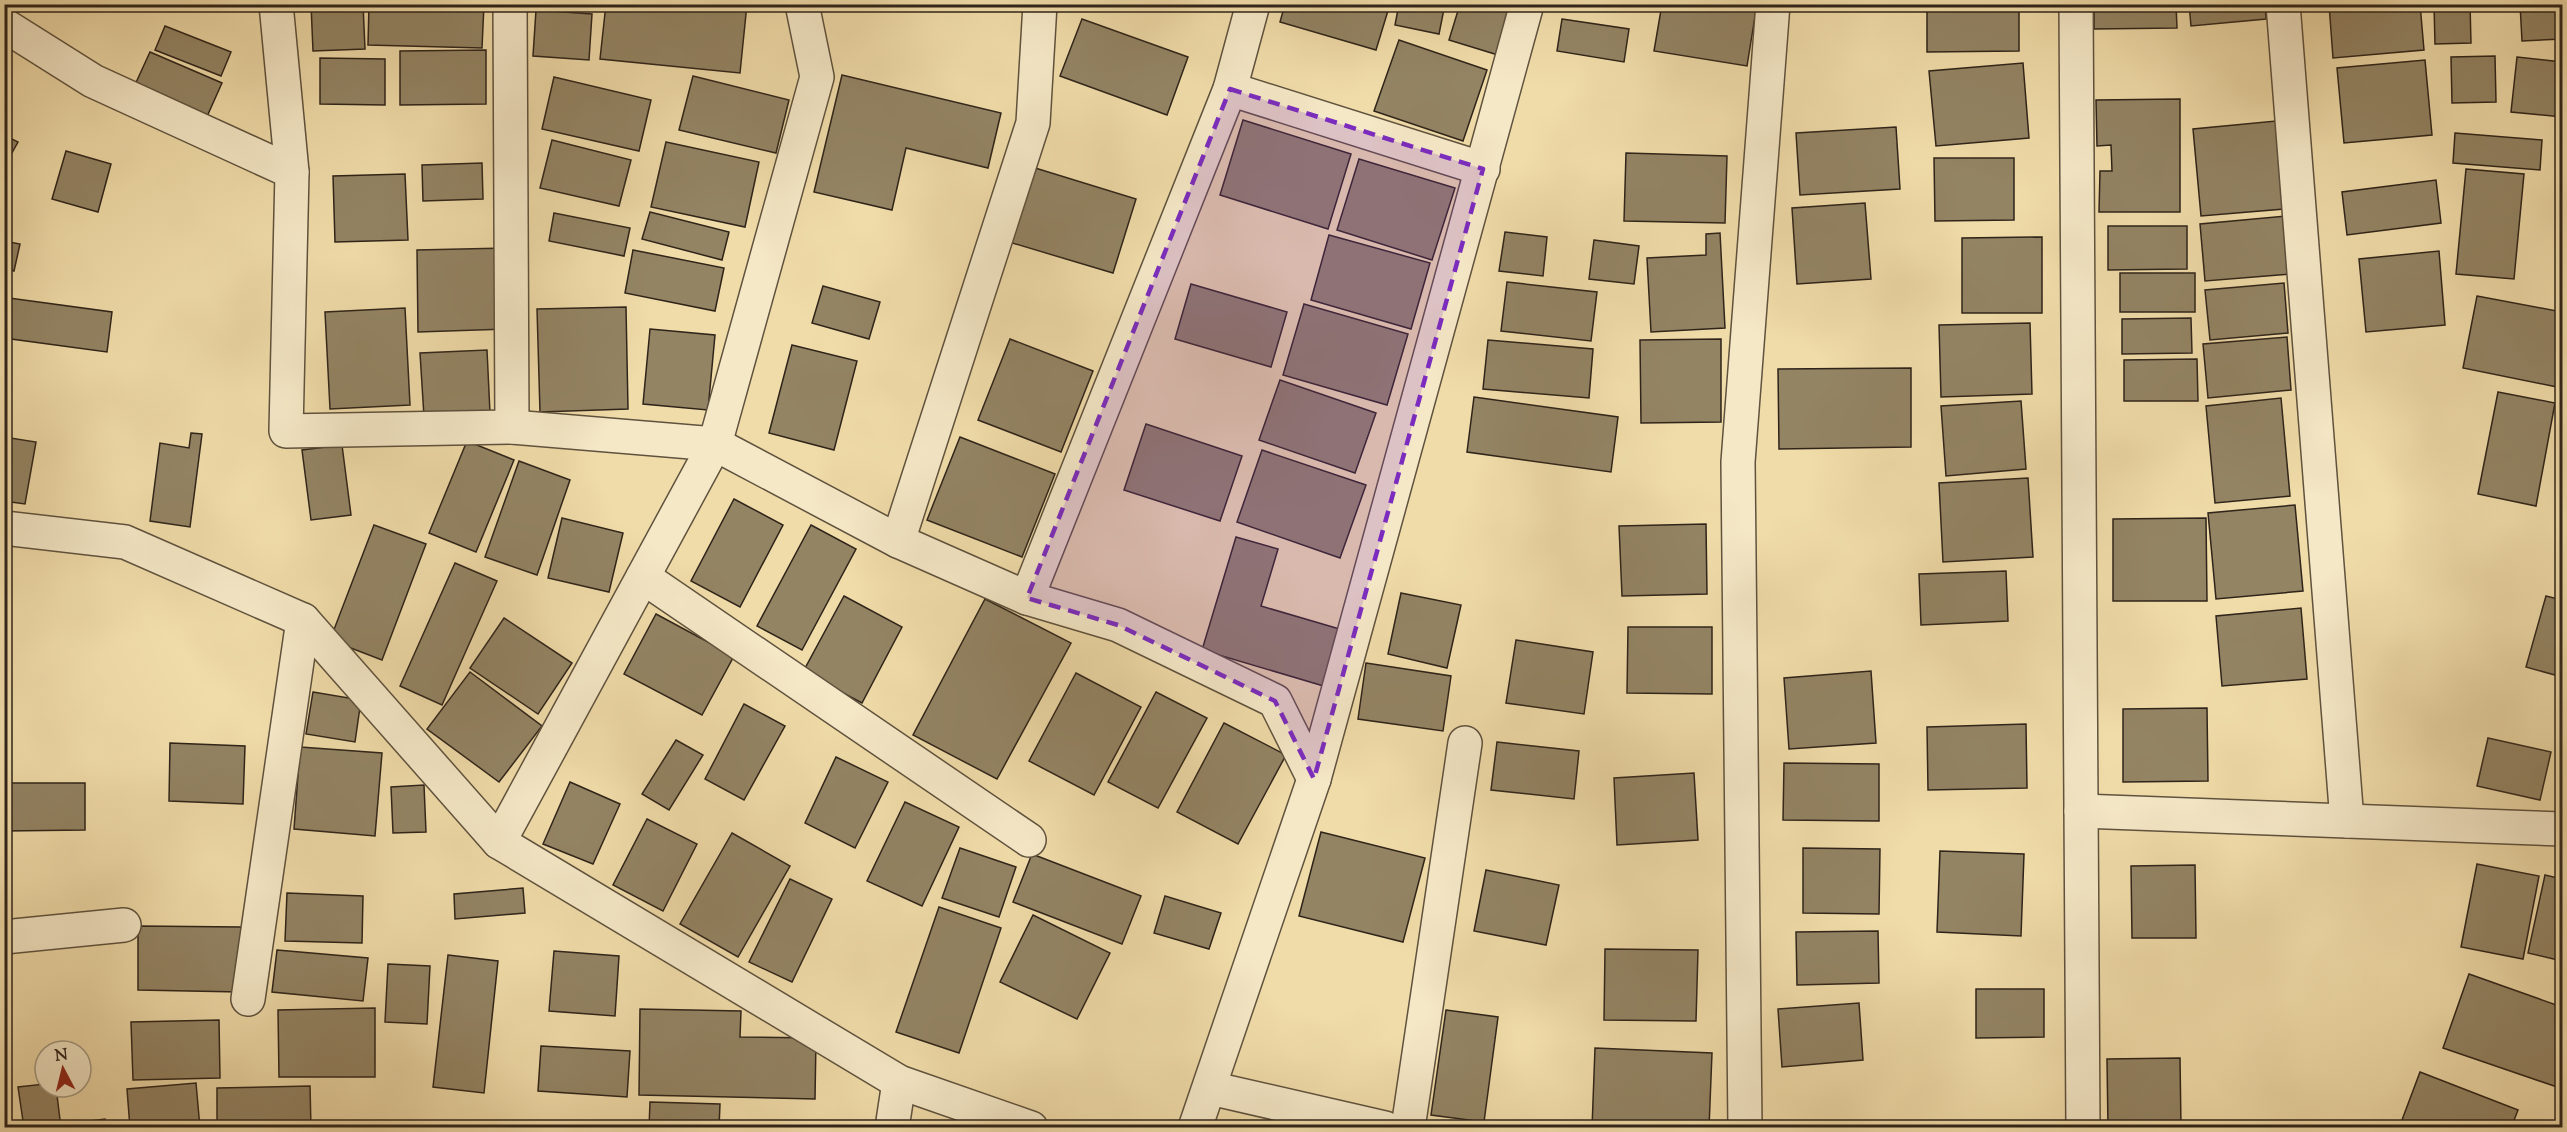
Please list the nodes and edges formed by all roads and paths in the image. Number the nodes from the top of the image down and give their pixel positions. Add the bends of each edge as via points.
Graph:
1 (13, 4) edge
2 (276, 4) edge
3 (510, 4) edge
4 (802, 4) edge
5 (1040, 4) edge
6 (1253, 4) edge
7 (1527, 4) edge
8 (1773, 4) edge
9 (2076, 4) edge
10 (2283, 4) edge
11 (4, 24) edge
12 (1230, 89) junction
13 (1483, 169) junction
14 (292, 172) junction
15 (512, 427) junction
16 (715, 444) junction
17 (4, 528) edge
18 (898, 541) junction
19 (643, 577) junction
20 (1027, 598) junction
21 (303, 620) junction
22 (1466, 743) dead end
23 (1314, 779) junction
24 (2081, 811) junction
25 (2347, 821) junction
26 (2562, 829) edge
27 (1029, 840) dead end
28 (499, 842) junction
29 (124, 925) dead end
30 (4, 938) edge
31 (248, 999) dead end
32 (899, 1082) junction
33 (1210, 1088) junction
34 (892, 1128) edge
35 (1030, 1128) edge
36 (1195, 1128) edge
37 (1385, 1128) edge
38 (1408, 1128) edge
39 (1745, 1128) edge
40 (2083, 1128) edge

1 - 11 street
2 - 14 street
3 - 15 street
4 - 16 street via 817,77
5 - 18 street via 1033,123
6 - 12 street
7 - 13 street
8 - 39 street via 1738,462
9 - 24 street
10 - 25 street
11 - 14 street via 93,81
12 - 13 street
12 - 20 street
13 - 23 street
14 - 15 street via 286,431
15 - 16 street
16 - 18 street
16 - 19 street
17 - 21 street via 125,542
18 - 20 street
19 - 27 street
19 - 28 street
20 - 23 street via 1118,625 1275,701
21 - 28 street
21 - 31 street
22 - 38 street
23 - 33 street
24 - 25 street
24 - 40 street
25 - 26 street
28 - 32 street
29 - 30 street
32 - 34 street
32 - 35 street
33 - 36 street
33 - 37 street

